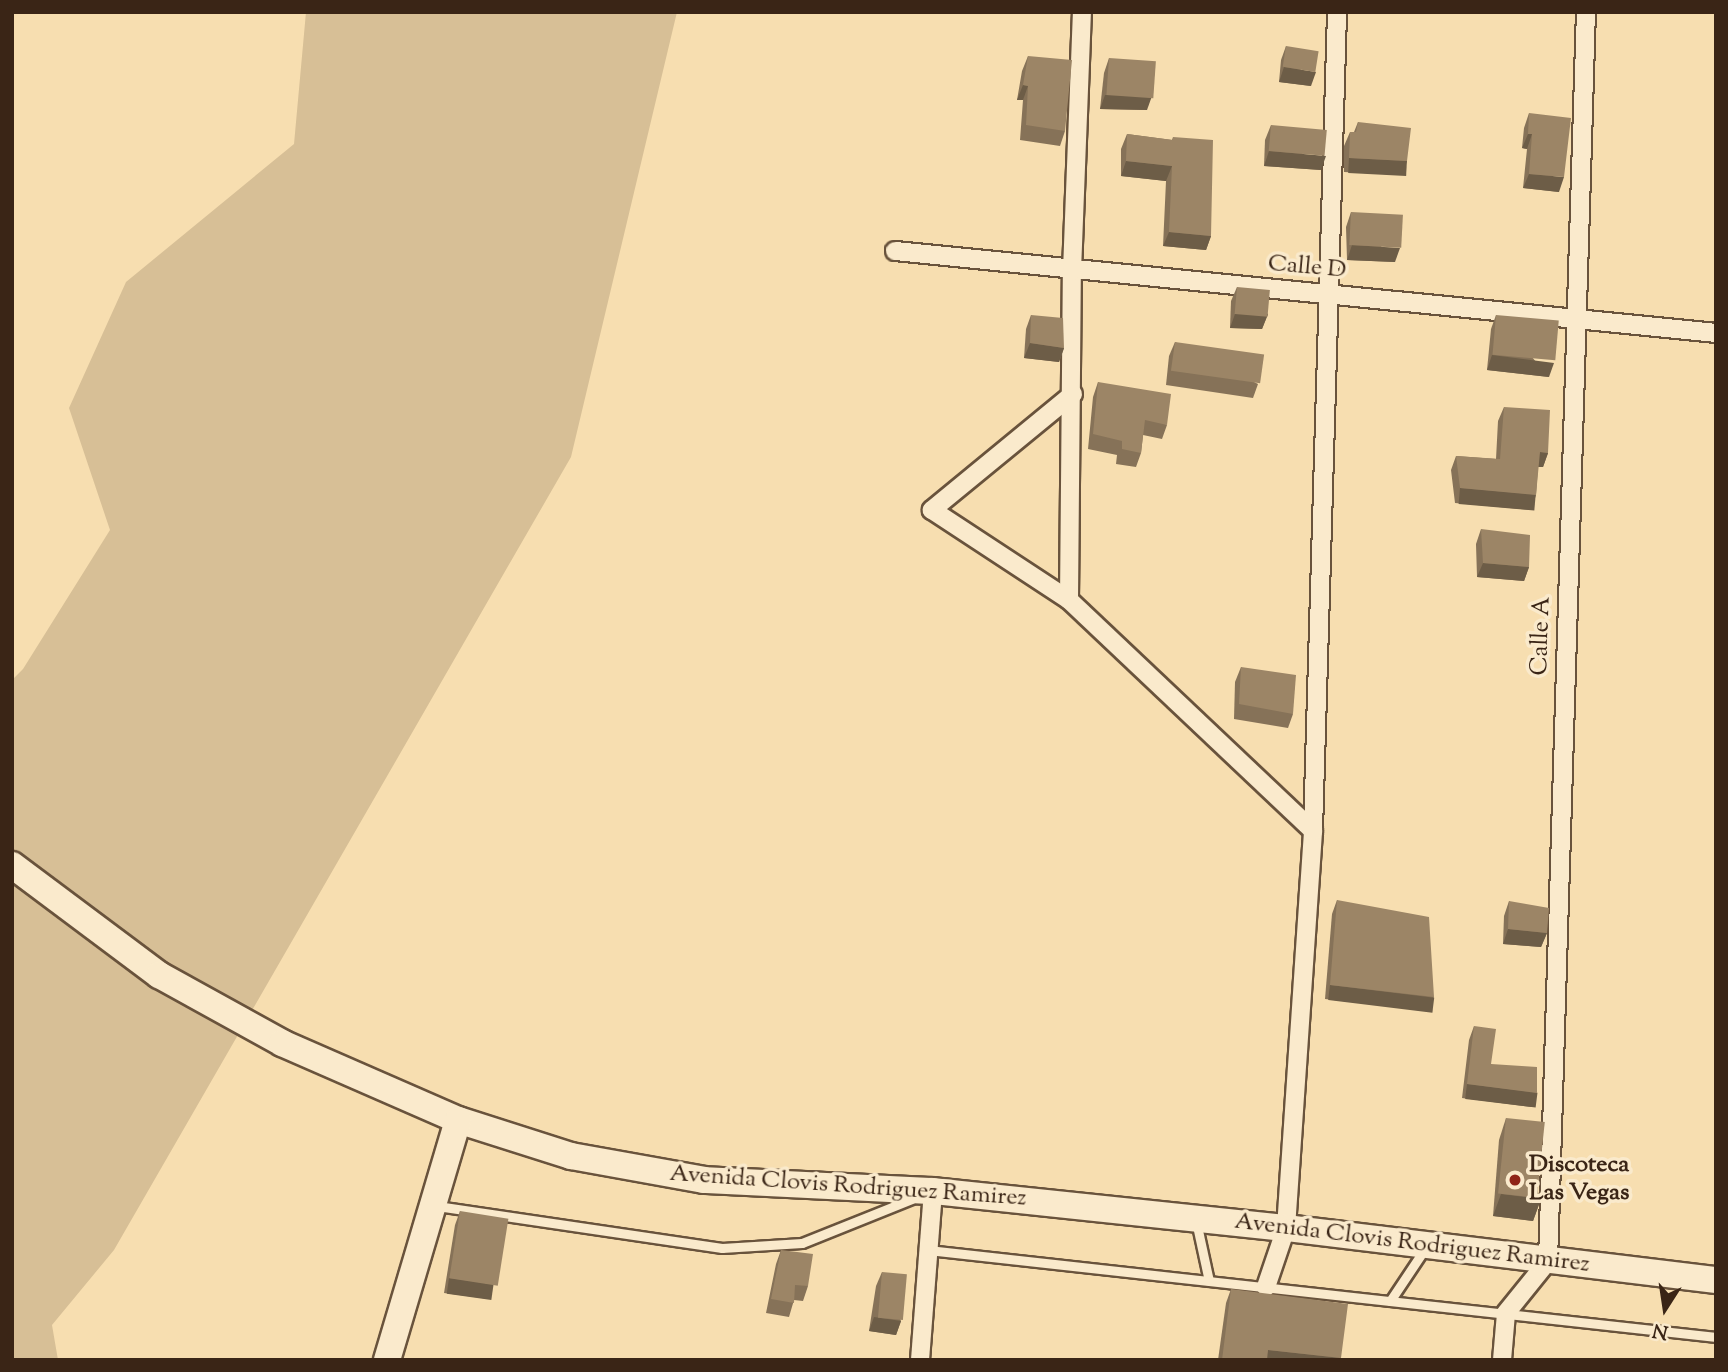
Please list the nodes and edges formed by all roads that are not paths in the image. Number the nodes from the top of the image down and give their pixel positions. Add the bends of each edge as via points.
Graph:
1 (1082, 12) edge
2 (1336, 12) edge
3 (1586, 12) edge
4 (895, 251) dead end
5 (1072, 271) junction
6 (1330, 294) junction
7 (1578, 319) junction
8 (1716, 333) edge
9 (1073, 394) junction
10 (1069, 600) junction
11 (1313, 831) junction
12 (16, 874) edge
13 (458, 1120) junction
14 (933, 1191) junction
15 (433, 1205) junction
16 (1196, 1218) junction
17 (1286, 1228) junction
18 (1426, 1246) junction
19 (928, 1250) junction
20 (1548, 1261) junction
21 (1716, 1279) edge
22 (1209, 1281) junction
23 (1266, 1287) junction
24 (1390, 1301) junction
25 (1506, 1313) junction
26 (1716, 1336) edge
27 (387, 1360) edge
28 (920, 1360) edge
29 (1502, 1360) edge

1 - 5 street
2 - 6 street
3 - 7 street, Calle A
4 - 5 street, Calle D
5 - 6 street, Calle D
5 - 9 street
6 - 7 street, Calle D
6 - 11 street
7 - 8 street, Calle D
7 - 20 street, Calle A
9 - 10 street
9 - 10 street via 932,510
10 - 11 street
11 - 17 street
12 - 13 main road, Avenida Clovis Rodriguez Ramirez via 159,975 282,1044
13 - 14 main road, Avenida Clovis Rodriguez Ramirez via 571,1156 704,1180
13 - 15 main road
14 - 15 lane via 802,1243 722,1248
14 - 16 main road, Avenida Clovis Rodriguez Ramirez
14 - 19 street
15 - 27 main road
16 - 17 main road, Avenida Clovis Rodriguez Ramirez
16 - 22 lane
17 - 18 main road, Avenida Clovis Rodriguez Ramirez
17 - 23 street
18 - 20 main road, Avenida Clovis Rodriguez Ramirez
18 - 24 lane
19 - 22 lane
19 - 28 street
20 - 21 main road, Avenida Clovis Rodriguez Ramirez
20 - 25 street
22 - 23 lane
23 - 24 lane
24 - 25 lane
25 - 26 lane
25 - 29 street

